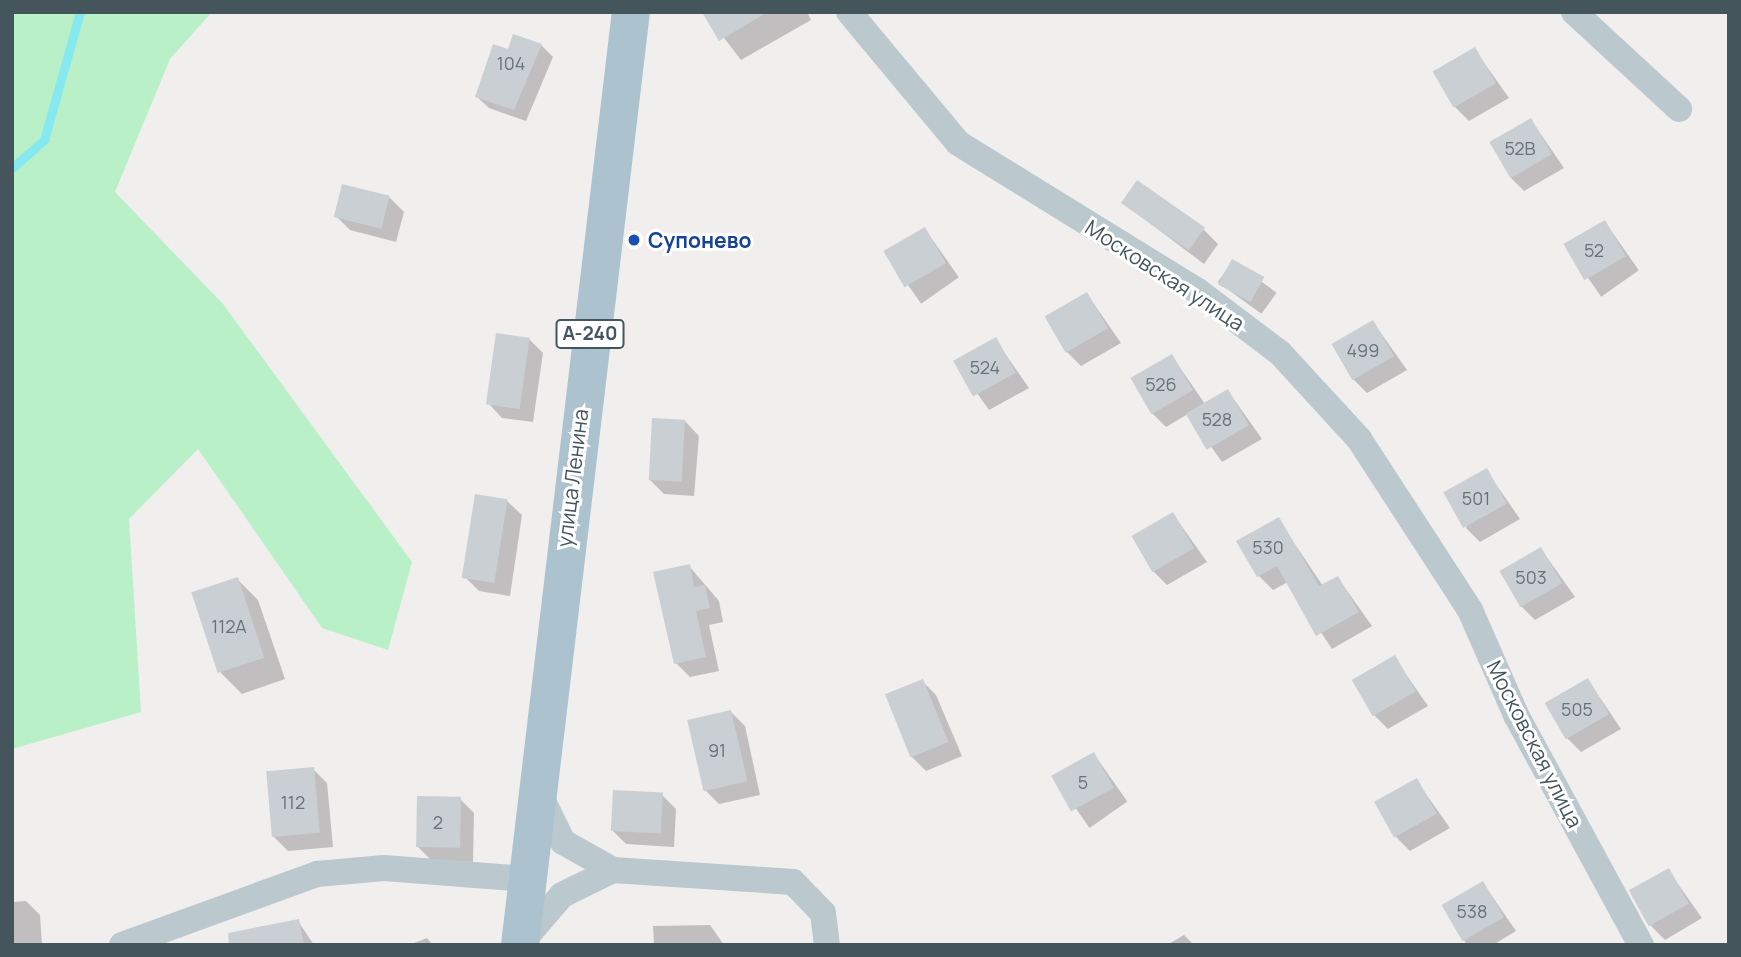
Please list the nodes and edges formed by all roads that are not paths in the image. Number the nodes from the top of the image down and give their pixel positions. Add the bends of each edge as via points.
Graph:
1 (631, 12) edge
2 (849, 12) edge
3 (1574, 12) edge
4 (1679, 109) dead end
5 (537, 765) junction
6 (613, 870) junction
7 (527, 879) junction
8 (122, 945) edge
9 (521, 945) edge
10 (827, 945) edge
11 (1642, 945) edge

1 - 5 main road, улица Ленина / А-240
2 - 11 street, Московская улица via 958,143 1198,291 1280,354 1359,439 1464,600 1516,715
3 - 4 street
5 - 6 street via 551,826 581,857
5 - 7 main road, улица Ленина / А-240
6 - 9 street via 543,910
6 - 10 street via 793,881 823,914
7 - 8 street via 342,870 251,894
7 - 9 main road, улица Ленина / А-240

